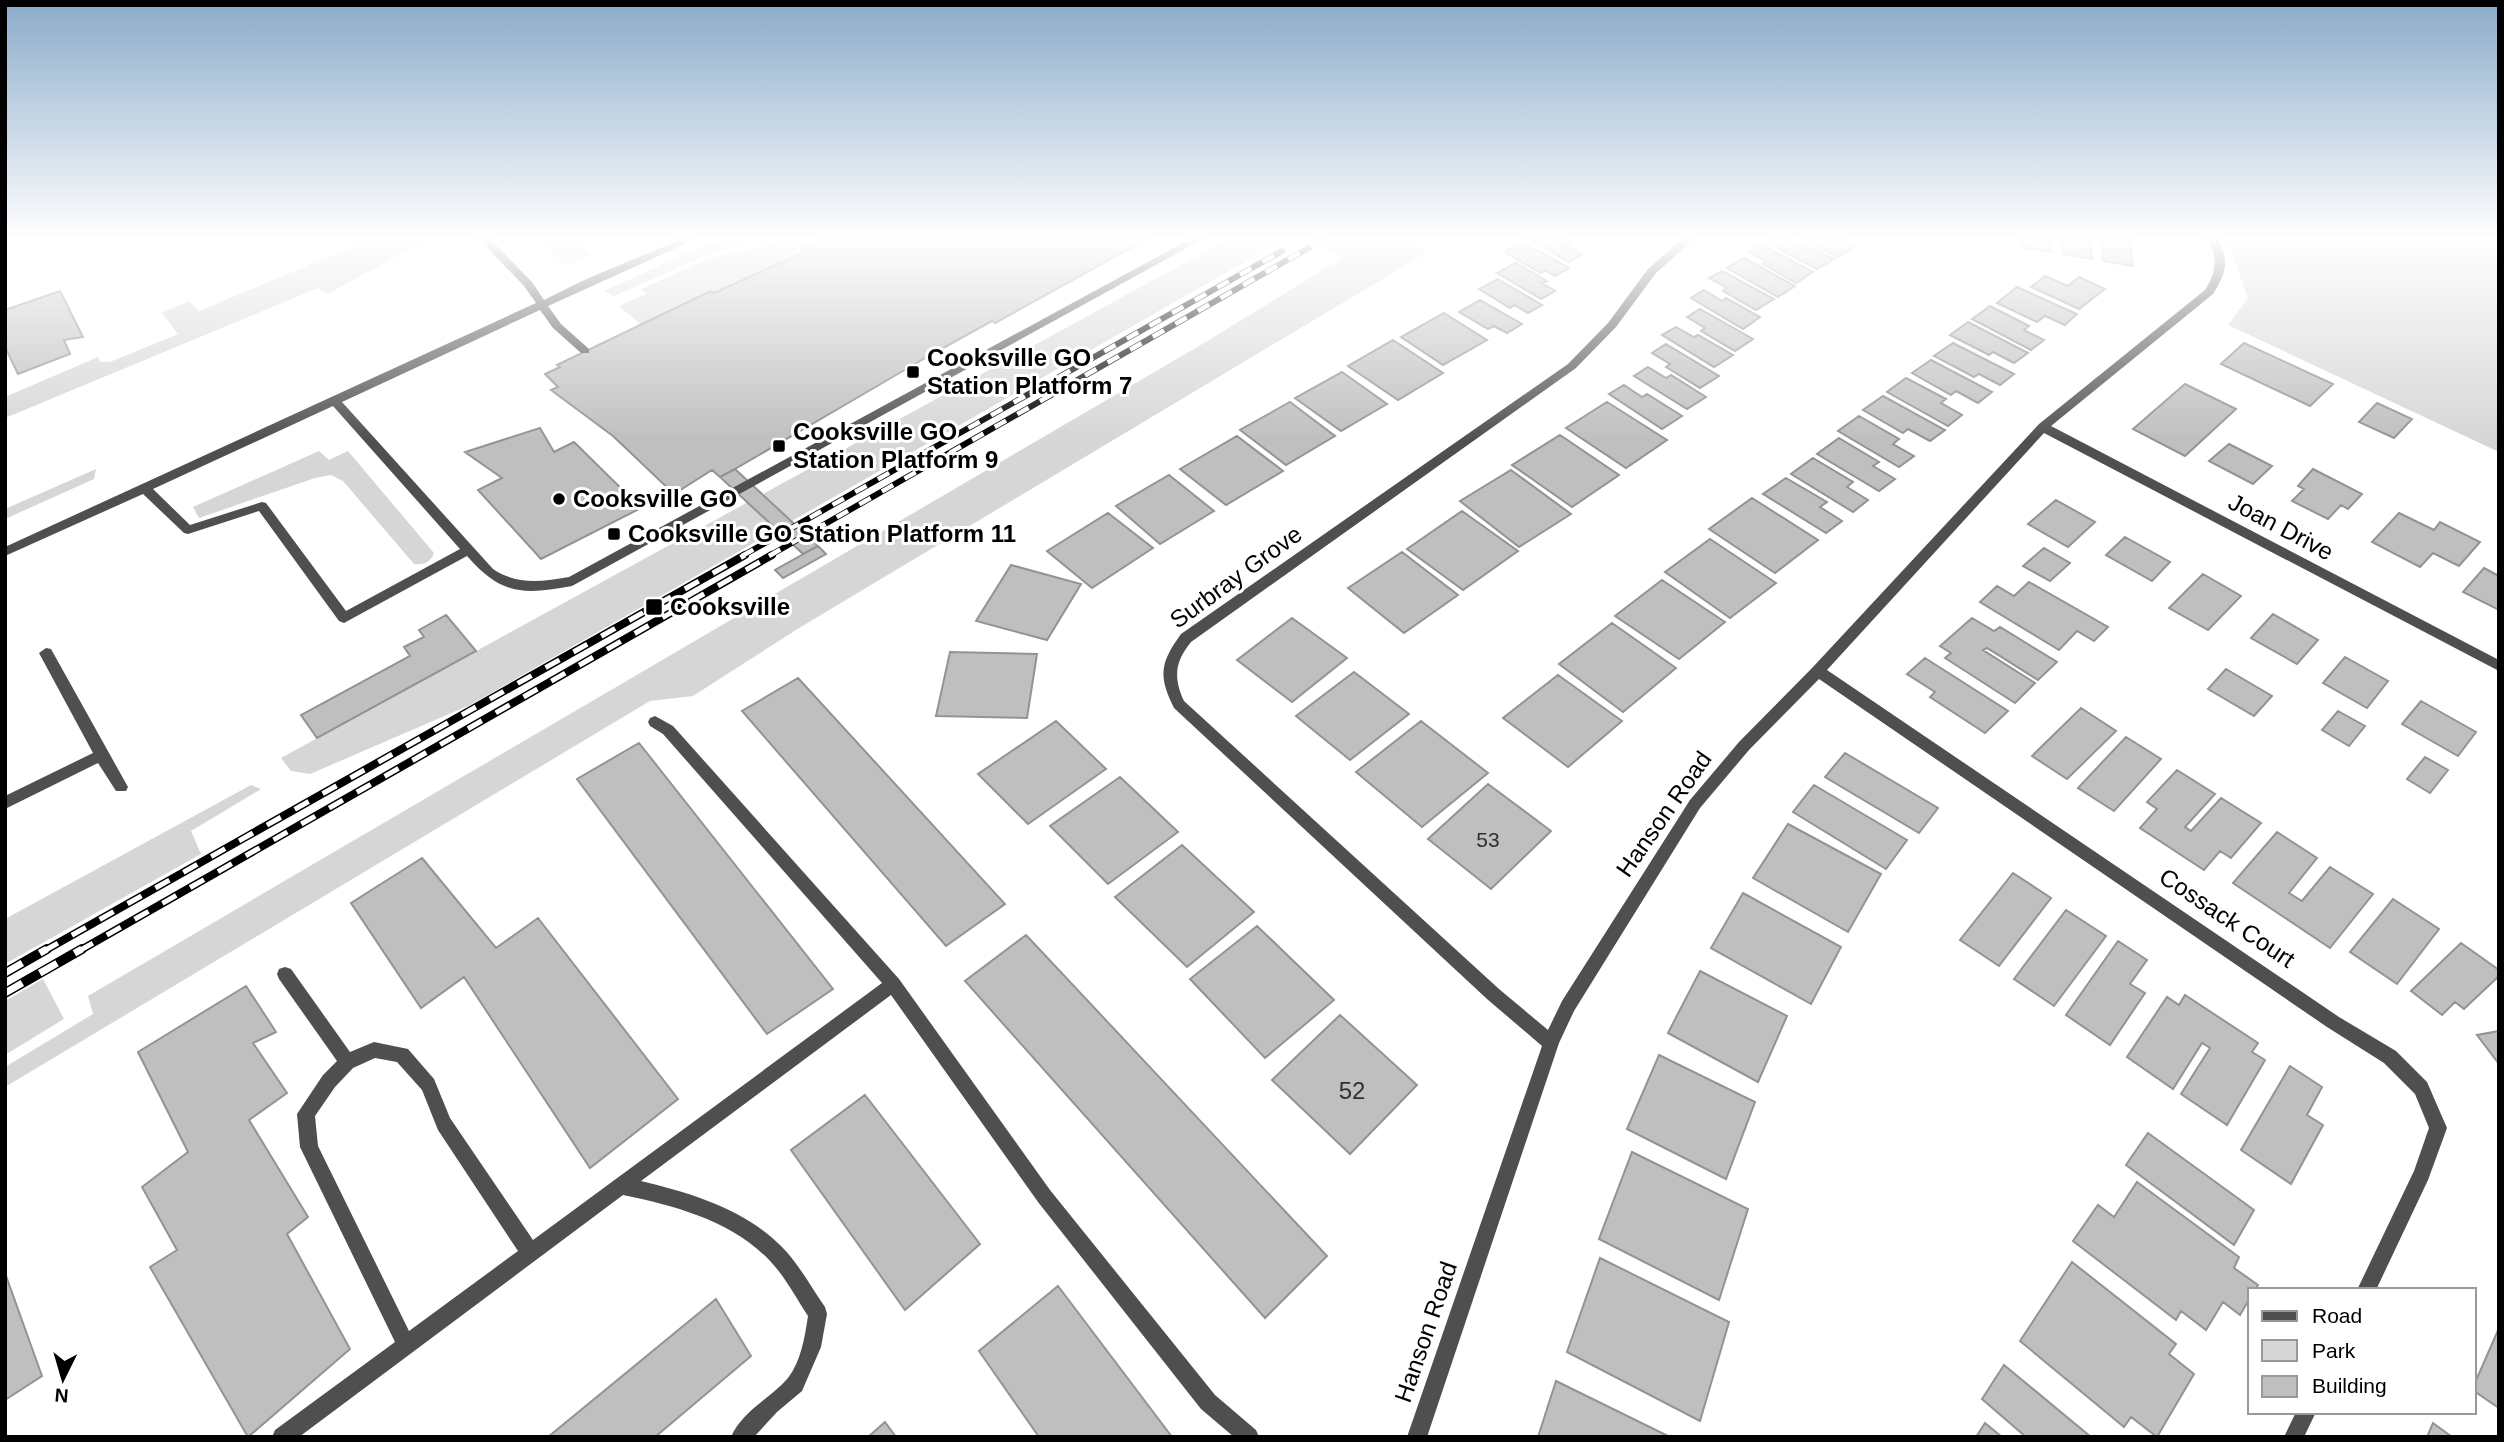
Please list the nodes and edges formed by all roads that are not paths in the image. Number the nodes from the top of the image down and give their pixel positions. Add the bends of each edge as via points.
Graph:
1 (539, 306) edge
2 (543, 306) edge
3 (1075, 306) edge
4 (1626, 306) edge
5 (2191, 306) edge
6 (585, 351) dead end
7 (335, 401) junction
8 (2043, 427) junction
9 (145, 488) junction
10 (468, 550) junction
11 (5, 552) edge
12 (46, 653) dead end
13 (2499, 666) edge
14 (1818, 671) junction
15 (655, 722) dead end
16 (101, 755) junction
17 (121, 787) dead end
18 (5, 803) edge
19 (285, 974) dead end
20 (893, 984) junction
21 (1551, 1043) junction
22 (347, 1062) junction
23 (620, 1185) junction
24 (530, 1252) junction
25 (2366, 1288) edge
26 (406, 1345) junction
27 (2305, 1414) edge
28 (282, 1437) edge
29 (741, 1437) edge
30 (1249, 1437) edge
31 (1417, 1437) edge
32 (2294, 1437) edge

1 - 7 street
2 - 6 street
3 - 10 street via 572,581 521,587 502,582
4 - 21 street, Surbray Grove via 1572,366 1186,638 1170,658 1168,682 1179,704
5 - 8 street, Hanson Road
7 - 9 street
7 - 10 street
8 - 13 street, Joan Drive
8 - 14 street, Hanson Road
9 - 10 street via 188,530 262,506 344,618
9 - 11 street
12 - 16 street
14 - 21 street, Hanson Road via 1695,804 1567,1006
14 - 25 street, Cossack Court via 2390,1057 2421,1088 2438,1128 2422,1174
15 - 20 street via 668,730
16 - 17 street
16 - 18 street
19 - 22 street
20 - 23 street
20 - 30 street via 1044,1196 1208,1402
21 - 31 street, Hanson Road
22 - 24 street via 374,1050 402,1055 428,1085 444,1124
22 - 26 street via 306,1114 309,1147
23 - 24 street
23 - 29 street via 678,1198 749,1232 774,1252 818,1314 812,1346 795,1384
24 - 26 street
26 - 28 street
27 - 32 street

